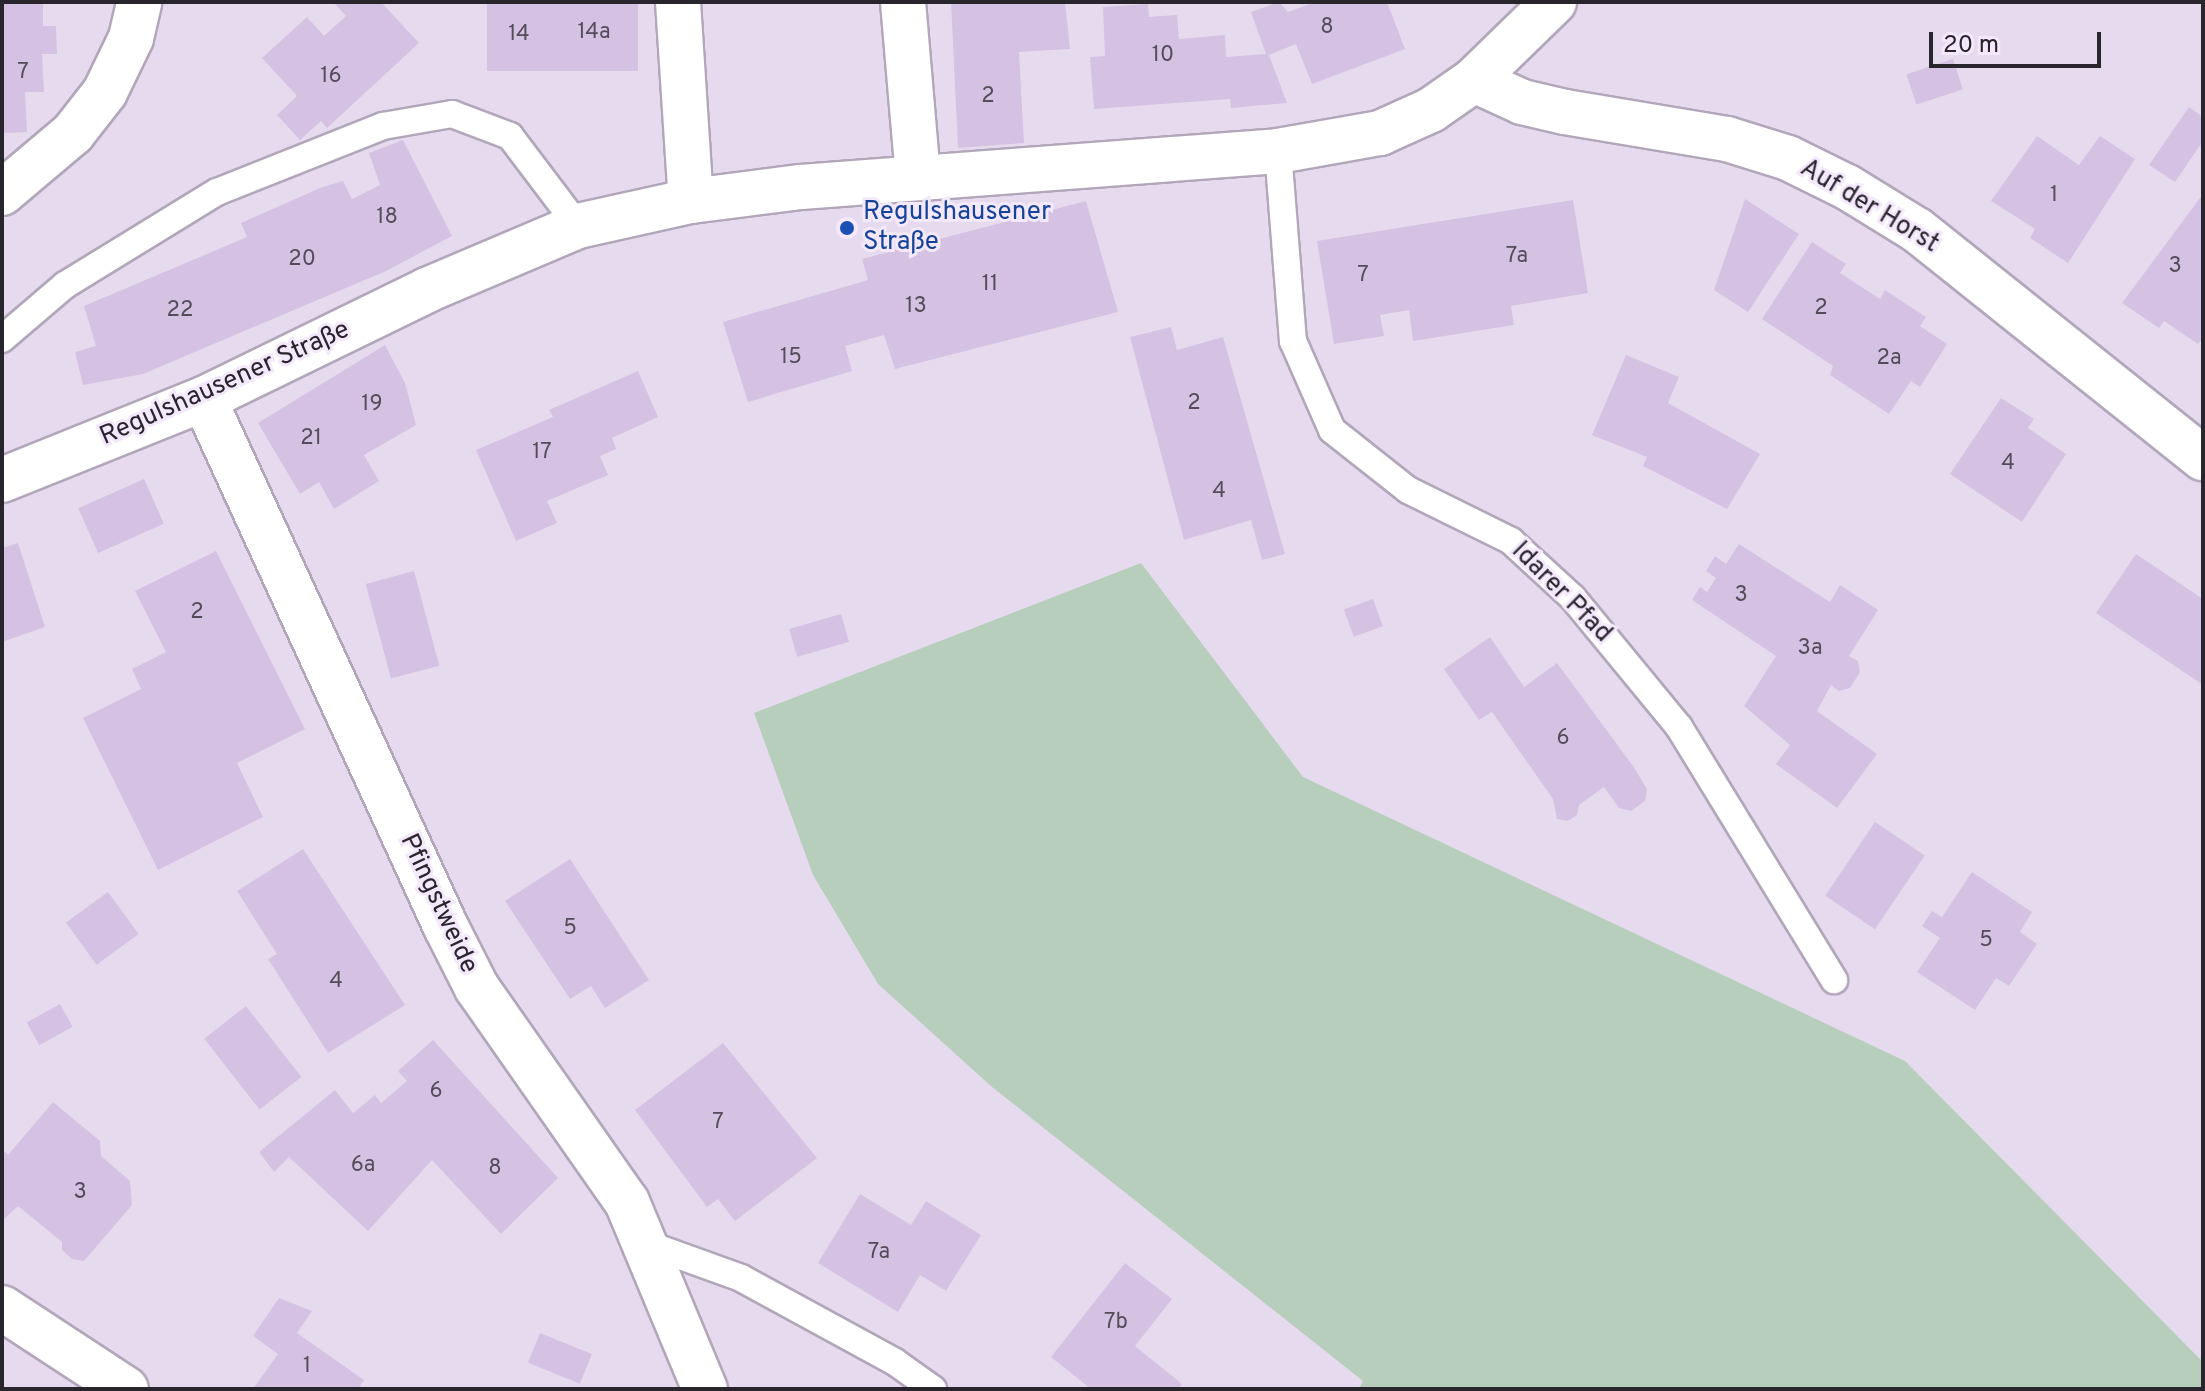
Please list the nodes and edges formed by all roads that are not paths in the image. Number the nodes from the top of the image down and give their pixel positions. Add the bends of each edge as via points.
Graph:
1 (139, 2) edge
2 (678, 2) edge
3 (903, 2) edge
4 (1554, 2) edge
5 (1474, 80) junction
6 (1278, 151) junction
7 (918, 177) junction
8 (2, 193) edge
9 (691, 201) junction
10 (578, 226) junction
11 (2, 339) edge
12 (204, 399) junction
13 (2203, 458) edge
14 (2, 480) edge
15 (1834, 980) dead end
16 (644, 1243) junction
17 (2, 1308) edge
18 (126, 1389) edge
19 (705, 1389) edge
20 (933, 1389) edge

1 - 8 street via 131,38 105,92 73,133
2 - 9 street
3 - 7 street
4 - 5 street, Regulshausener Straße
5 - 6 street, Regulshausener Straße via 1431,110 1380,133
5 - 13 street, Auf der Horst via 1551,108 1727,139 1788,158 1847,187 1917,230
6 - 7 street, Regulshausener Straße
6 - 15 lane, Idarer Pfad via 1293,341 1332,430 1408,490 1511,541 1573,598 1679,727
7 - 9 street, Regulshausener Straße
9 - 10 street, Regulshausener Straße
10 - 11 lane via 510,136 452,114 383,126 217,192 65,285
10 - 12 street, Regulshausener Straße via 427,290
12 - 14 street, Regulshausener Straße
12 - 16 street, Pfingstweide via 471,976 611,1175
16 - 19 street, Pfingstweide
16 - 20 lane via 741,1278 895,1362
17 - 18 street

